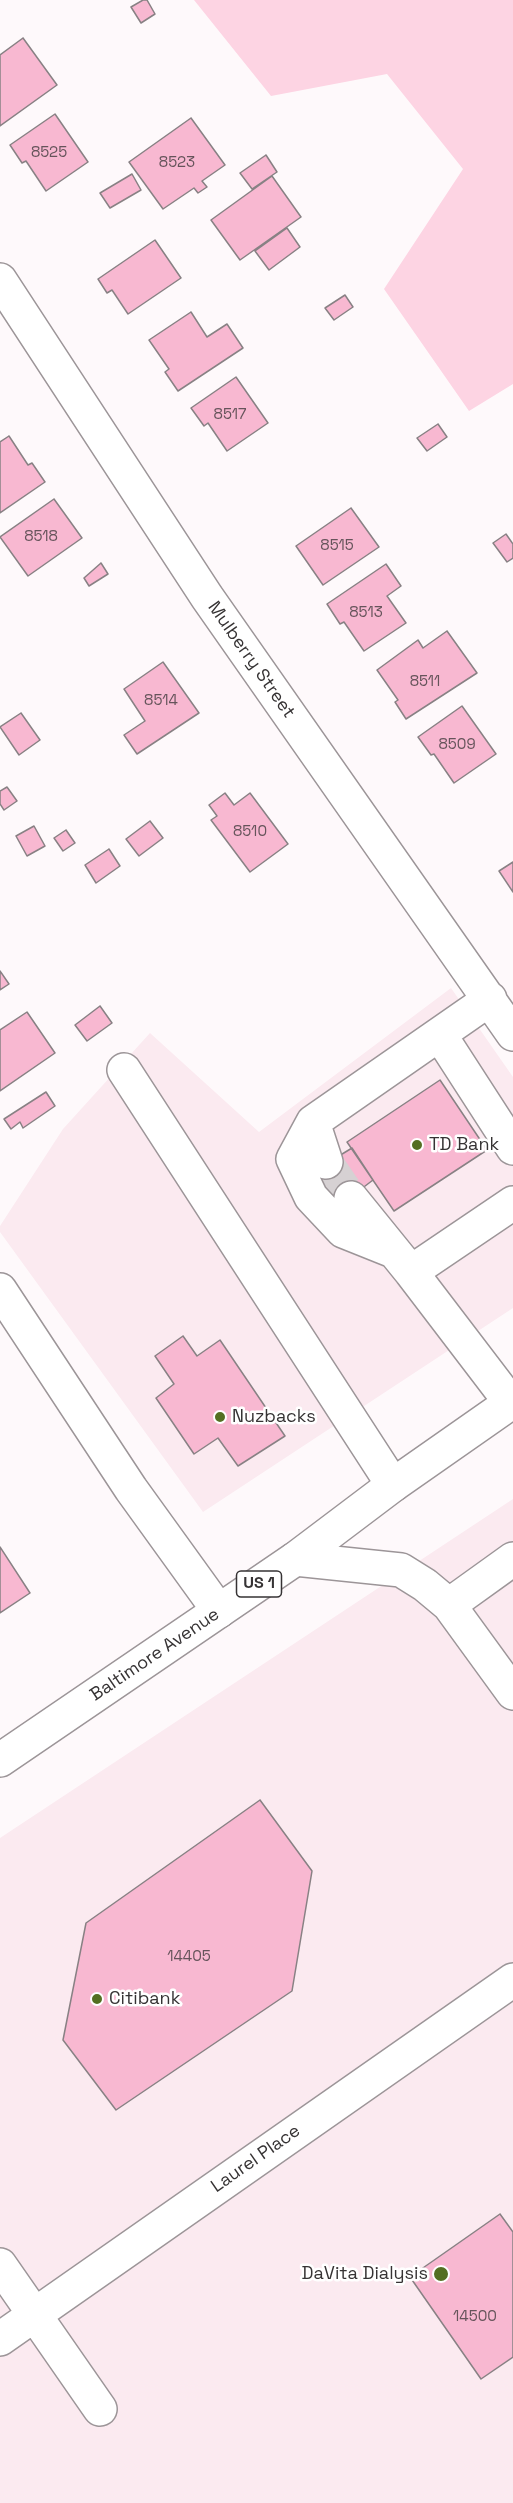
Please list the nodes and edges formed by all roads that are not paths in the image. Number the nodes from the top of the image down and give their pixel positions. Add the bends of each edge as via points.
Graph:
1 (0, 279) edge
2 (490, 999) junction
3 (513, 1034) edge
4 (440, 1035) junction
5 (124, 1070) dead end
6 (313, 1122) junction
7 (513, 1148) edge
8 (326, 1162) tunnel mouth
9 (351, 1198) tunnel mouth
10 (513, 1203) edge
11 (403, 1262) junction
12 (0, 1290) edge
13 (512, 1402) edge
14 (393, 1485) junction
15 (295, 1559) junction
16 (513, 1559) edge
17 (449, 1605) junction
18 (219, 1611) junction
19 (513, 1693) edge
20 (0, 1760) edge
21 (513, 1980) edge
22 (0, 2265) edge
23 (33, 2315) junction
24 (0, 2339) edge
25 (100, 2409) dead end

1 - 2 street, Mulberry Street via 207,597
2 - 3 street, Mulberry Street
2 - 4 street
4 - 6 street
4 - 7 street
5 - 14 street
6 - 8 street
6 - 11 street via 293,1159 311,1197 343,1231
9 - 11 street
10 - 11 street
11 - 13 street
12 - 18 street via 130,1489
13 - 14 street, Baltimore Avenue / US 1
14 - 15 street, Baltimore Avenue / US 1
15 - 17 street via 401,1570
15 - 18 street, Baltimore Avenue / US 1
16 - 17 street
17 - 19 street
18 - 20 street, Baltimore Avenue / US 1
21 - 23 street, Laurel Place
22 - 23 street
23 - 24 street, Laurel Place
23 - 25 street

